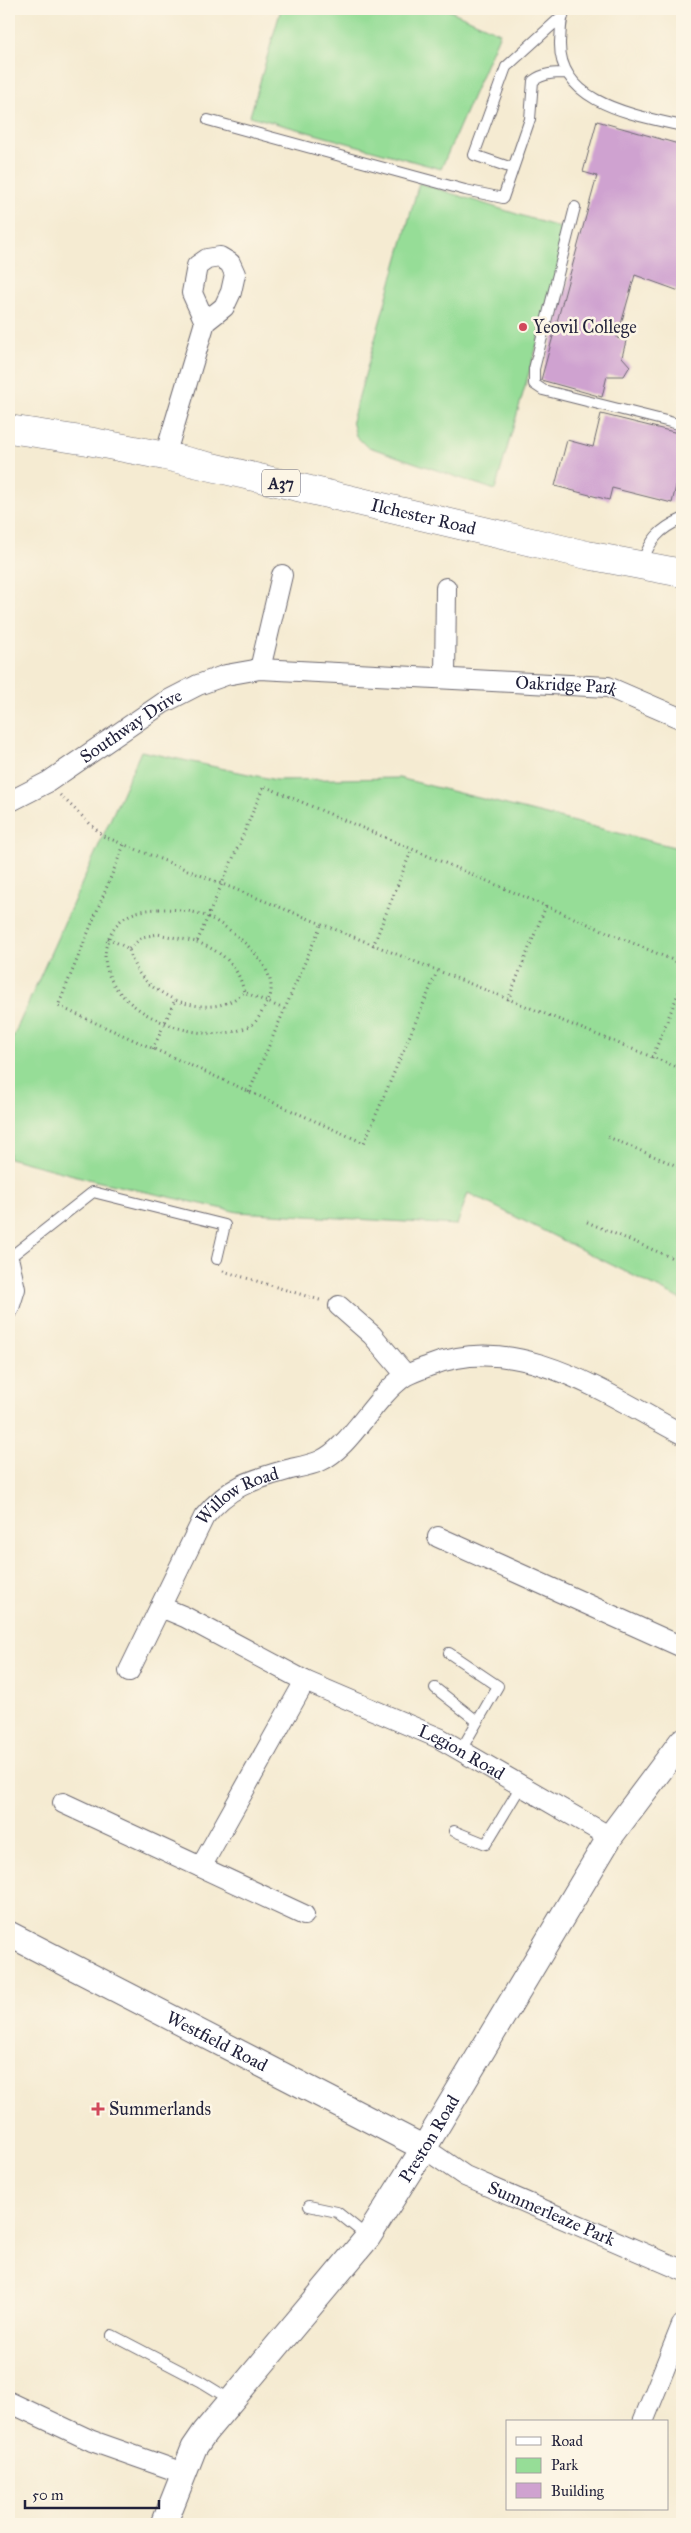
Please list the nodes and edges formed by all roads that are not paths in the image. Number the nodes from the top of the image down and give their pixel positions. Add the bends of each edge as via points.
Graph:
1 (563, 13) edge
2 (567, 73) junction
3 (208, 120) dead end
4 (682, 126) edge
5 (512, 168) junction
6 (575, 207) dead end
7 (205, 322) dead end
8 (682, 425) edge
9 (9, 429) edge
10 (165, 456) junction
11 (682, 519) edge
12 (640, 567) junction
13 (682, 573) edge
14 (282, 575) dead end
15 (446, 588) dead end
16 (260, 669) junction
17 (445, 678) junction
18 (682, 719) edge
19 (9, 802) edge
20 (9, 1258) edge
21 (218, 1259) road end
22 (9, 1262) edge
23 (339, 1306) road end
24 (9, 1308) edge
25 (406, 1375) junction
26 (682, 1434) edge
27 (438, 1538) dead end
28 (161, 1607) junction
29 (682, 1647) edge
30 (449, 1653) dead end
31 (129, 1671) dead end
32 (305, 1681) junction
33 (435, 1688) dead end
34 (477, 1721) junction
35 (682, 1741) edge
36 (461, 1750) junction
37 (522, 1786) junction
38 (63, 1803) dead end
39 (454, 1831) dead end
40 (610, 1837) junction
41 (201, 1867) junction
42 (304, 1915) dead end
43 (9, 1934) edge
44 (424, 2148) junction
45 (309, 2206) dead end
46 (368, 2237) junction
47 (682, 2270) edge
48 (682, 2325) edge
49 (112, 2335) dead end
50 (231, 2400) junction
51 (9, 2402) edge
52 (644, 2420) edge
53 (183, 2473) junction
54 (164, 2524) edge

1 - 2 lane via 560,57
1 - 5 lane via 506,67 474,155
2 - 4 lane via 571,81 594,100
2 - 5 lane via 550,73 533,81 530,119
3 - 5 lane via 502,198
6 - 8 lane via 534,369 534,384 543,390
7 - 10 street
9 - 10 highway, Ilchester Road / A37
10 - 12 highway, Ilchester Road / A37
11 - 12 lane via 662,528 652,540
12 - 13 highway, Ilchester Road / A37
14 - 16 street
15 - 17 street
16 - 17 street, Southway Drive
16 - 19 street, Southway Drive via 226,675 163,703 48,782
17 - 18 street, Oakridge Park via 608,687
20 - 21 lane via 93,1192 225,1225
22 - 24 street via 15,1289
23 - 25 street via 372,1335
25 - 26 street, Willow Road via 448,1358 492,1355 528,1360 565,1373
25 - 28 street, Willow Road via 385,1392 339,1448 320,1461 238,1486 218,1499 204,1517
27 - 29 street
28 - 31 street, Willow Road
28 - 32 street, Legion Road
30 - 34 lane via 498,1686
32 - 36 street, Legion Road
32 - 41 street
33 - 34 lane
34 - 36 lane
35 - 40 street, Preston Road
36 - 37 street, Legion Road
37 - 39 lane via 486,1844
37 - 40 street, Legion Road
38 - 41 street
40 - 44 street, Preston Road
41 - 42 street
43 - 44 street, Westfield Road
44 - 46 street, Preston Road
44 - 47 street, Summerleaze Park via 465,2176
45 - 46 lane via 337,2212
46 - 50 street, Preston Road
48 - 52 street
49 - 50 lane
50 - 53 street, Preston Road via 194,2448
51 - 53 street via 92,2441
53 - 54 street, Preston Road

